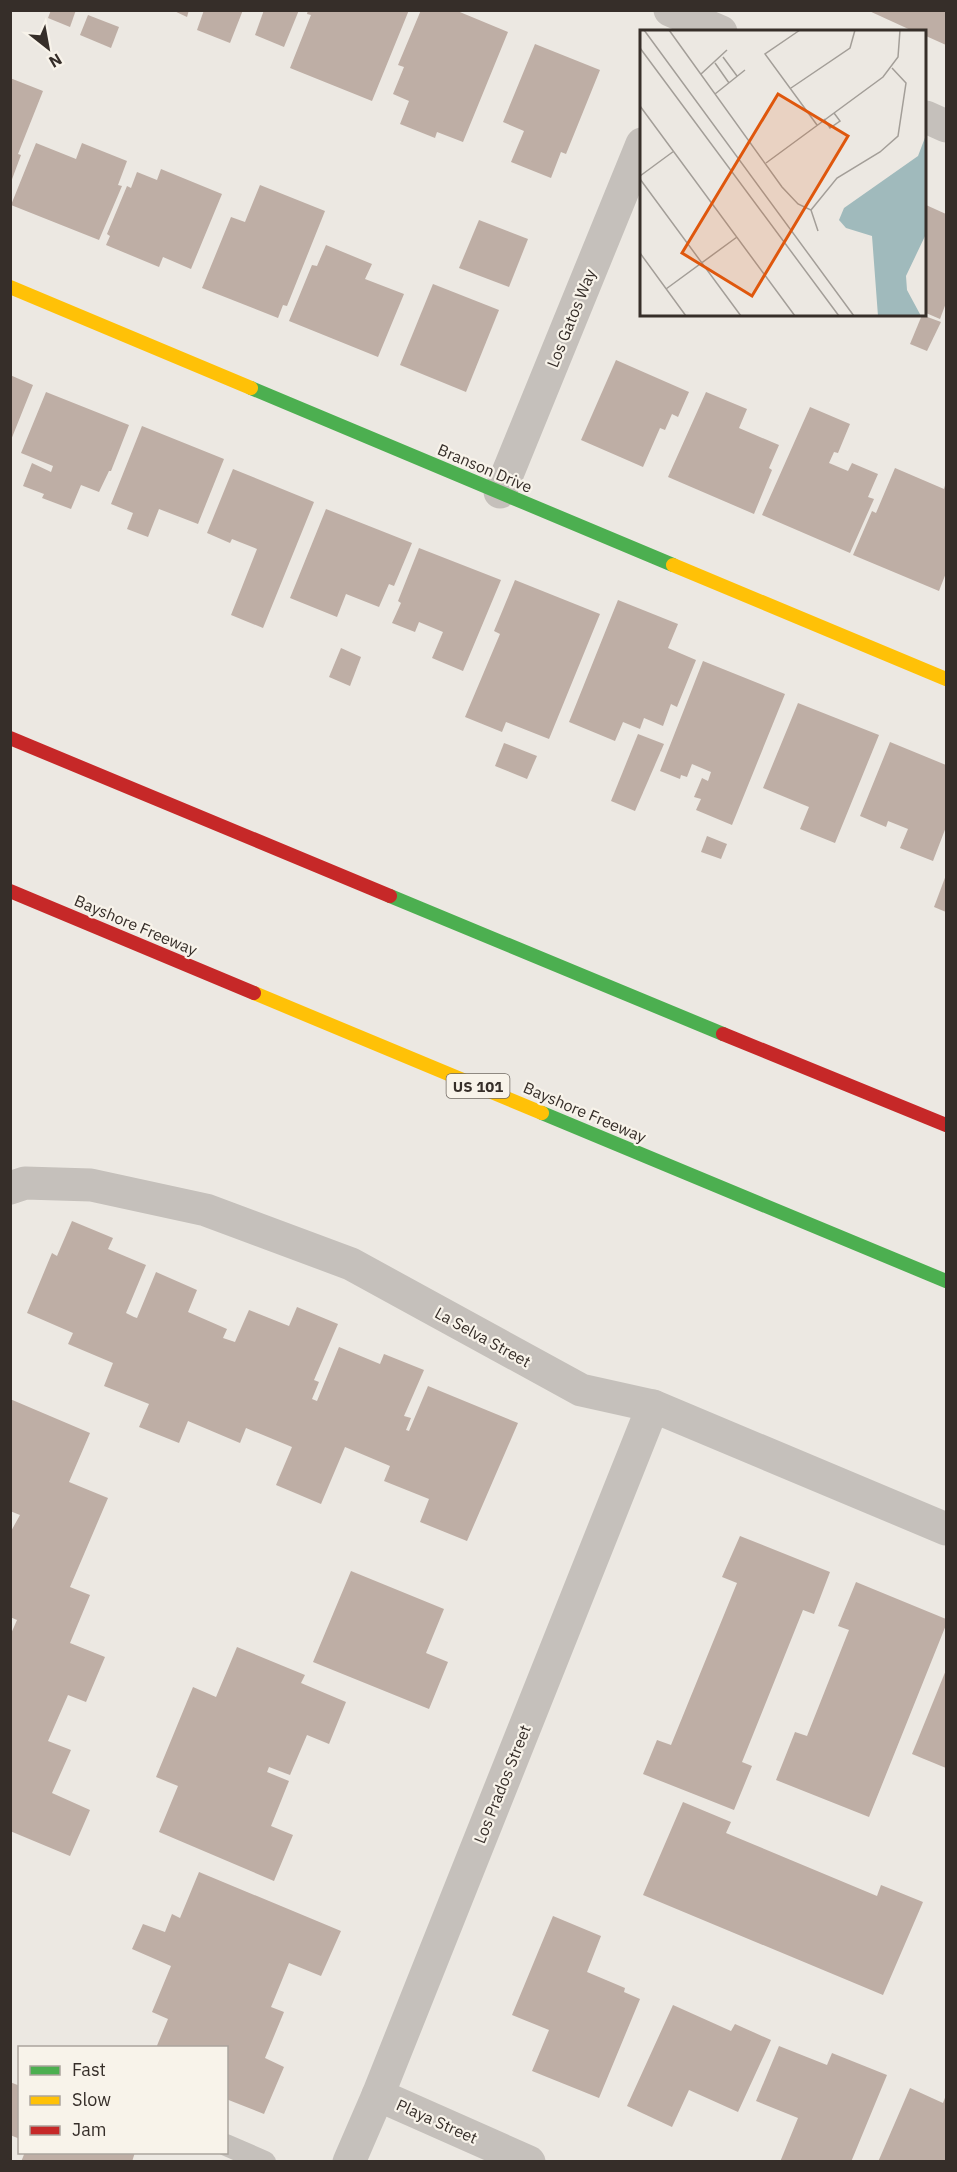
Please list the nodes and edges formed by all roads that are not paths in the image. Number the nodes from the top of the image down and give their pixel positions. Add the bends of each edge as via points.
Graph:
1 (927, 117) edge
2 (946, 126) edge
3 (640, 149) edge
4 (10, 287) edge
5 (500, 492) junction
6 (946, 680) edge
7 (10, 738) edge
8 (10, 891) edge
9 (946, 1125) edge
10 (10, 1188) edge
11 (946, 1281) edge
12 (653, 1406) junction
13 (946, 1529) edge
14 (378, 2095) junction
15 (228, 2146) edge
16 (265, 2162) edge
17 (349, 2162) edge
18 (529, 2162) edge

1 - 2 street
3 - 5 street, Los Gatos Way
4 - 5 main road, Branson Drive
5 - 6 main road, Branson Drive
7 - 9 main road
8 - 11 main road, Bayshore Freeway / US 101
10 - 12 street, La Selva Street via 25,1184 91,1185 206,1210 351,1264 580,1390
12 - 13 street, La Selva Street
12 - 14 street, Los Prados Street
14 - 17 street, Los Prados Street
14 - 18 street, Playa Street
15 - 16 lane

